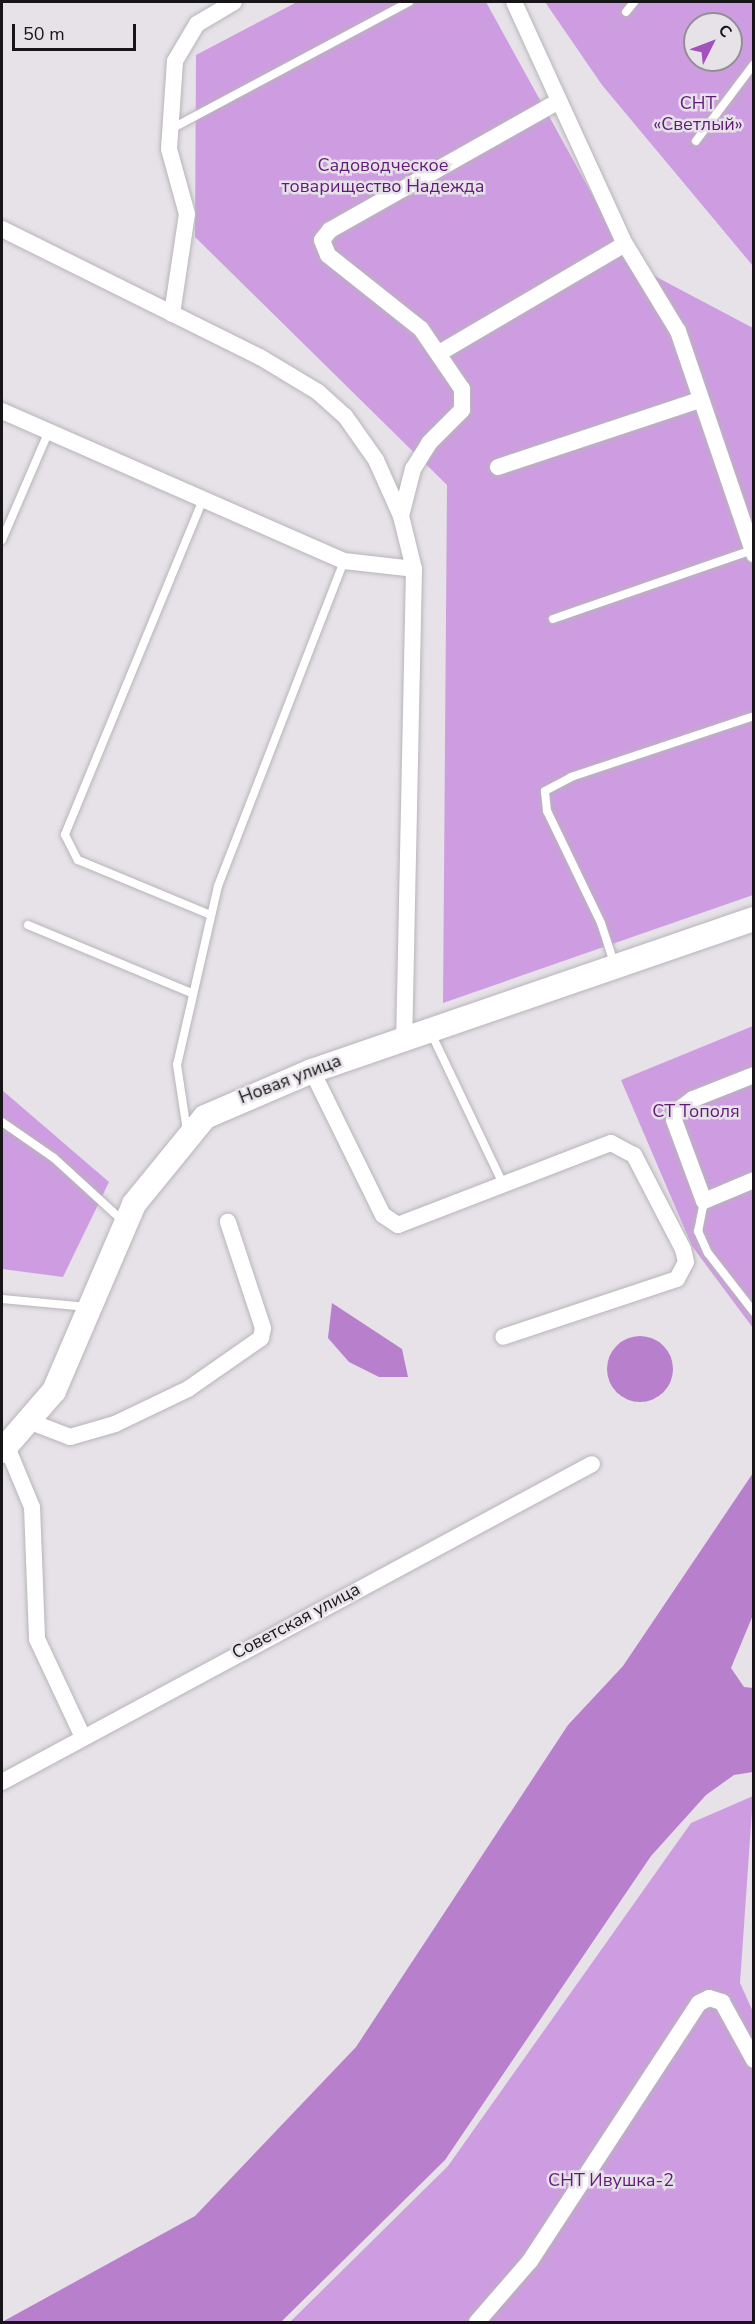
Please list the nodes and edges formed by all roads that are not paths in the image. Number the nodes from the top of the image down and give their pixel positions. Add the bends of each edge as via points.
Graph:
1 (234, 2) edge
2 (409, 2) edge
3 (514, 2) edge
4 (634, 2) edge
5 (626, 12) dead end
6 (753, 64) edge
7 (559, 101) junction
8 (170, 130) junction
9 (696, 141) dead end
10 (2, 229) edge
11 (625, 243) junction
12 (172, 314) junction
13 (441, 352) junction
14 (699, 400) junction
15 (2, 411) edge
16 (50, 432) junction
17 (498, 467) dead end
18 (205, 496) junction
19 (402, 516) junction
20 (2, 540) edge
21 (753, 552) edge
22 (344, 561) junction
23 (414, 569) junction
24 (553, 619) dead end
25 (753, 716) edge
26 (211, 915) junction
27 (753, 919) edge
28 (28, 925) dead end
29 (615, 966) junction
30 (191, 993) junction
31 (429, 1029) junction
32 (404, 1038) junction
33 (312, 1071) junction
34 (753, 1075) edge
35 (2, 1122) edge
36 (188, 1135) junction
37 (753, 1180) edge
38 (503, 1184) junction
39 (704, 1201) junction
40 (228, 1222) dead end
41 (126, 1223) junction
42 (2, 1299) edge
43 (94, 1307) junction
44 (753, 1312) edge
45 (503, 1337) dead end
46 (31, 1422) junction
47 (4, 1449) edge
48 (592, 1464) dead end
49 (82, 1735) junction
50 (2, 1782) edge
51 (753, 2060) edge
52 (477, 2322) edge

1 - 8 street via 197,24 176,61
2 - 8 lane
3 - 7 street
4 - 5 lane
6 - 9 lane
7 - 11 street
7 - 13 street via 330,230 322,240 328,255 404,312
8 - 12 street via 169,149 187,214
10 - 12 street
11 - 13 street
11 - 14 street via 678,331
12 - 19 street via 260,357 345,416 376,460
13 - 19 street via 462,389 462,410 421,454
14 - 17 street
14 - 21 street
15 - 16 street
16 - 18 street
16 - 20 lane
18 - 22 street
18 - 26 lane via 65,835 78,860
19 - 23 street
21 - 24 lane
22 - 23 street
22 - 26 lane
23 - 32 street
25 - 29 lane via 571,777 545,791 547,812 601,923
26 - 30 lane
27 - 29 street, Новая улица
28 - 30 lane
29 - 31 street, Новая улица
30 - 36 lane via 177,1065
31 - 32 street, Новая улица
31 - 38 lane
32 - 33 street, Новая улица
33 - 36 street, Новая улица via 230,1102
33 - 38 street via 390,1221 410,1224
34 - 39 street via 693,1099 676,1112 674,1120
35 - 41 lane via 54,1158
36 - 41 street, Новая улица via 158,1167
37 - 39 street
38 - 45 street via 619,1143 634,1155 687,1262 677,1279
39 - 44 lane via 698,1231 708,1253
40 - 46 street via 263,1328 261,1338 188,1389 115,1424 70,1437
41 - 43 street, Новая улица
42 - 43 lane
43 - 46 street, Новая улица via 54,1391
46 - 47 street, Новая улица
47 - 49 street via 32,1507 37,1639
48 - 49 street, Советская улица
49 - 50 street, Советская улица
51 - 52 street via 722,2002 709,1998 699,2003 530,2261

